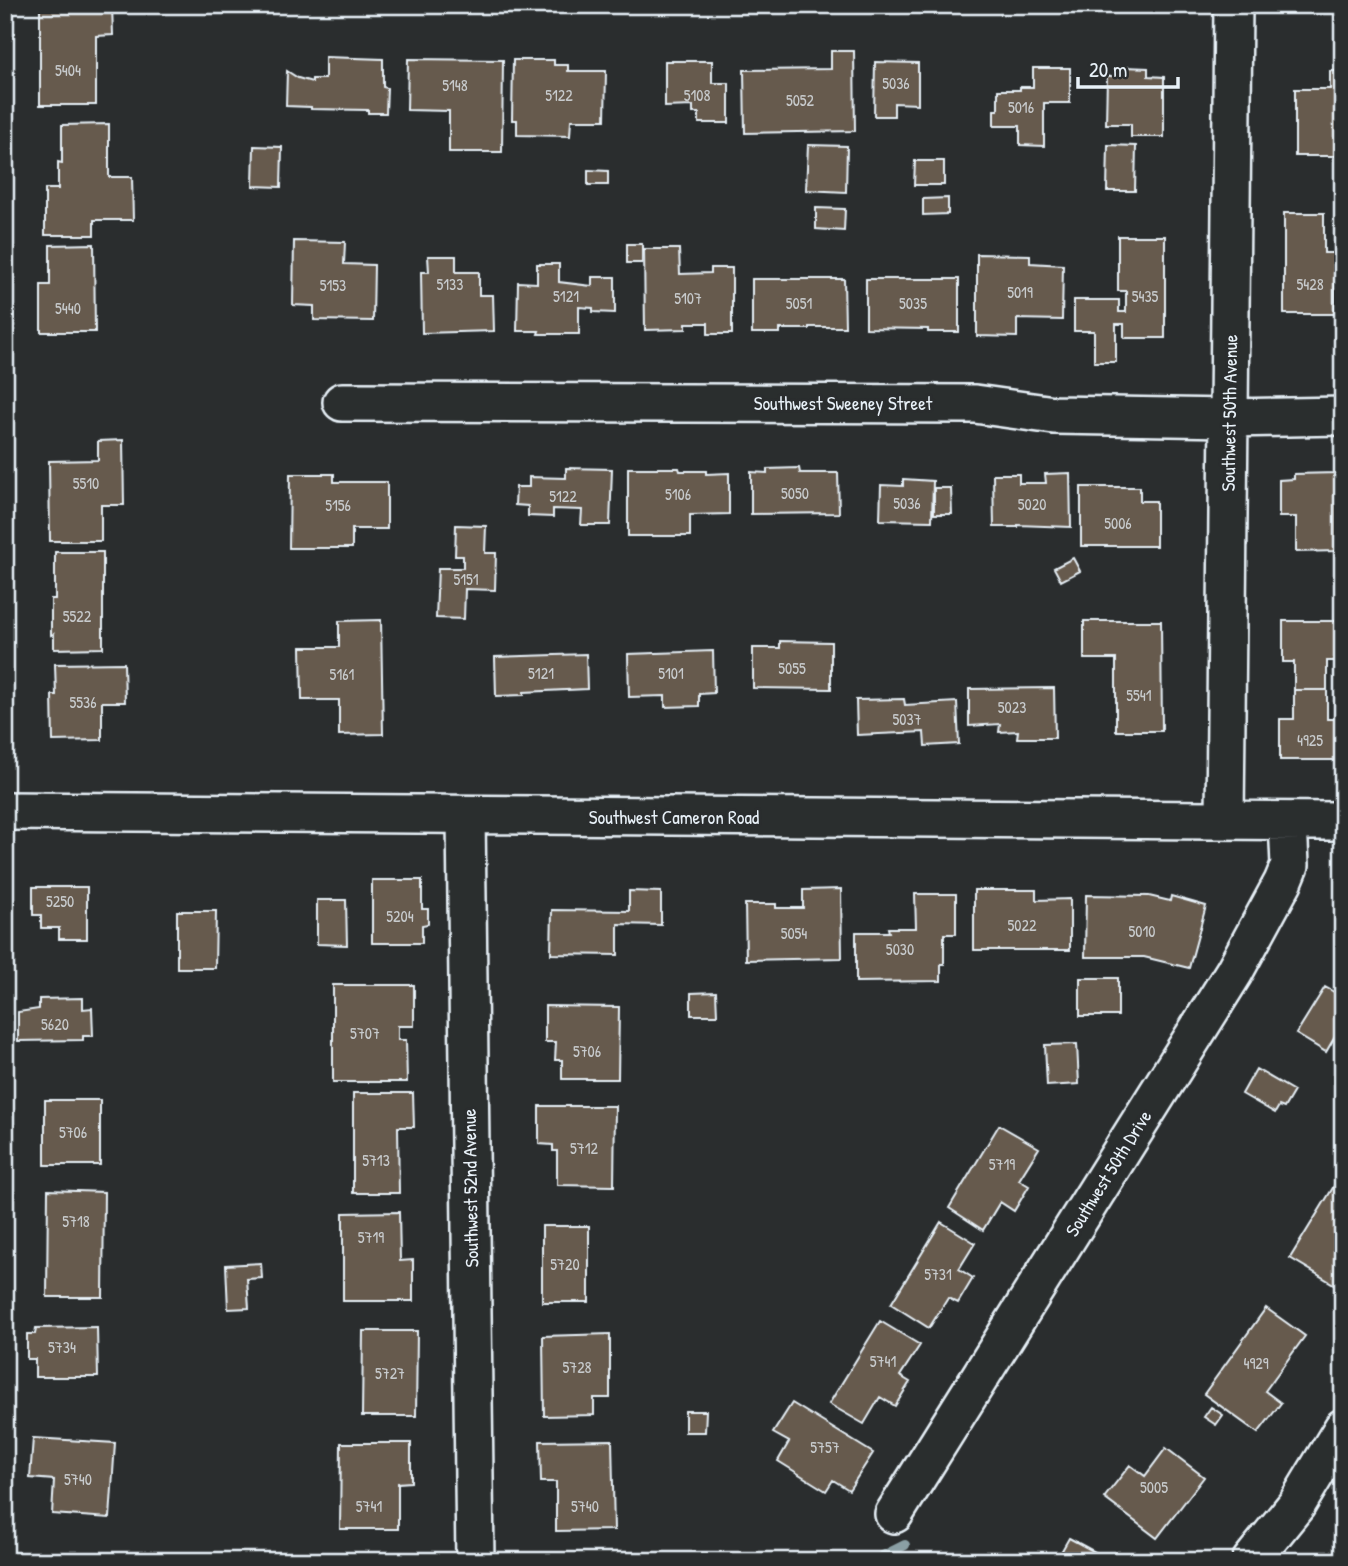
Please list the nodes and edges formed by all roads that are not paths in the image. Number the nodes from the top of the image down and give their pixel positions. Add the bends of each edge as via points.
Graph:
1 (1233, 5) edge
2 (342, 402) dead end
3 (1343, 416) edge
4 (1230, 418) junction
5 (5, 811) edge
6 (466, 816) junction
7 (1225, 820) junction
8 (1288, 821) junction
9 (1343, 821) edge
10 (1343, 1428) edge
11 (894, 1514) dead end
12 (474, 1561) edge
13 (1251, 1561) edge

1 - 4 street, Southwest 50th Avenue
2 - 4 street, Southwest Sweeney Street via 975,404 1054,415
3 - 4 street, Southwest Sweeney Street
4 - 7 street, Southwest 50th Avenue
5 - 6 street, Southwest Cameron Road
6 - 7 street, Southwest Cameron Road
6 - 12 street, Southwest 52nd Avenue
7 - 8 street, Southwest Cameron Road
8 - 9 street, Southwest Cameron Road
8 - 11 street, Southwest 50th Drive via 1290,865 1234,972
10 - 13 street via 1297,1504

